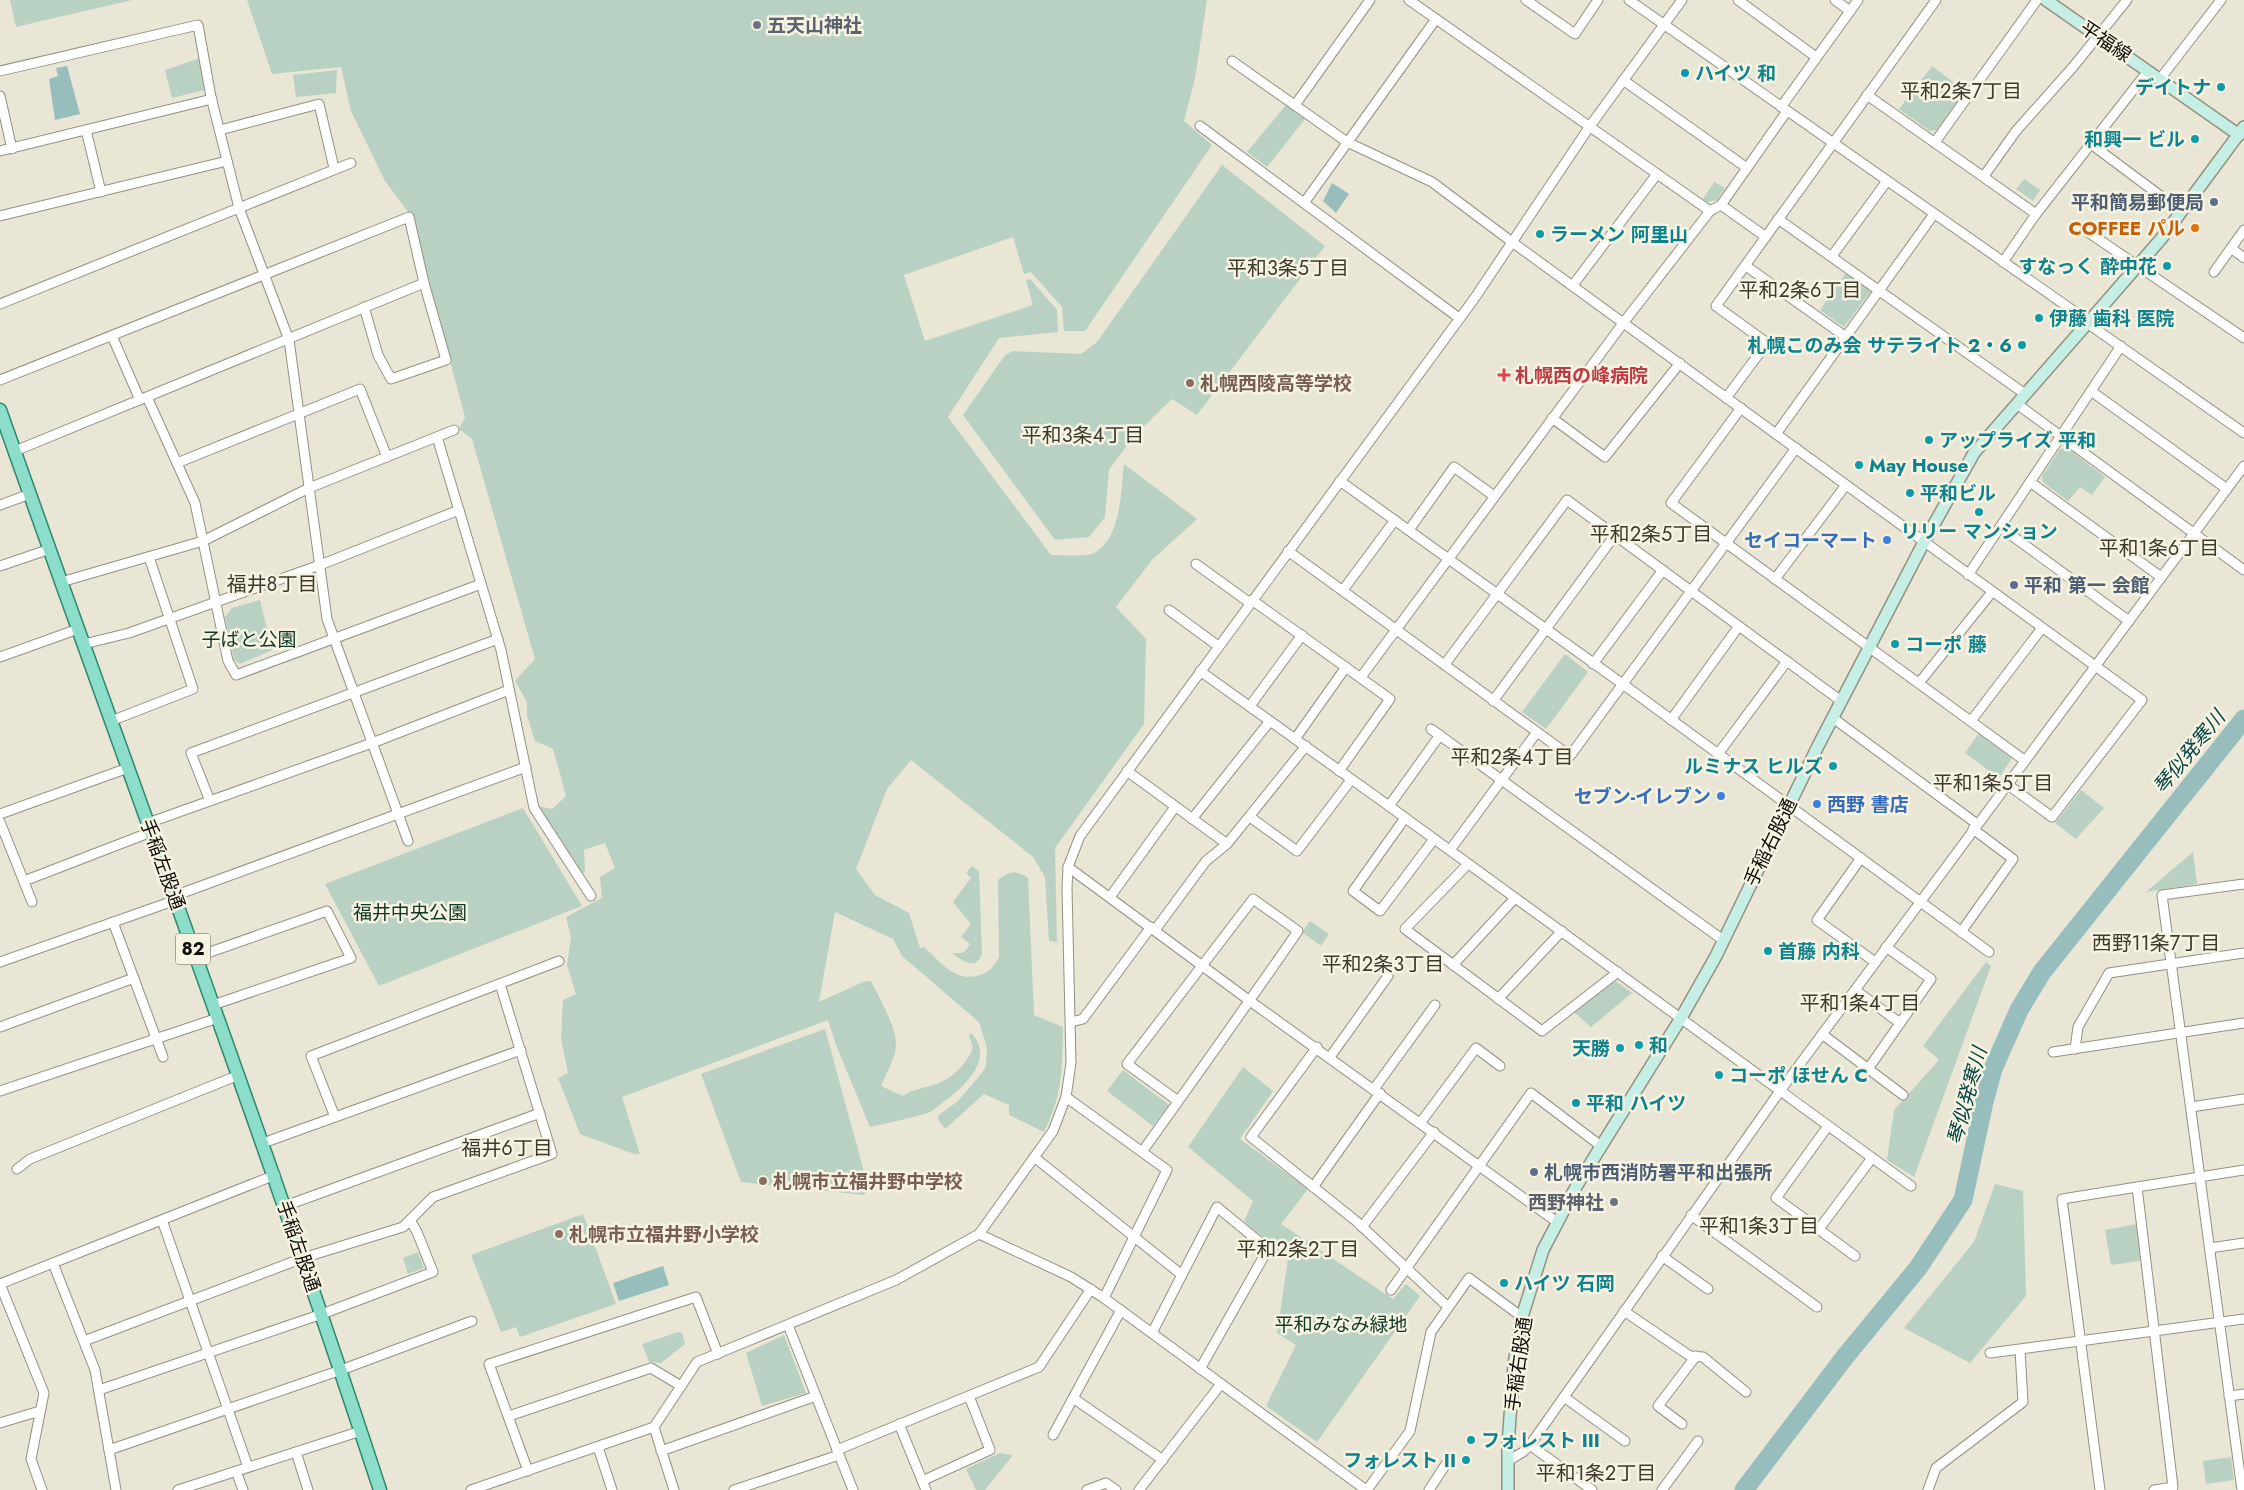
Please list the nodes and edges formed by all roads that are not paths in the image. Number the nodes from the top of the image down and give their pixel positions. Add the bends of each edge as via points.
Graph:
1 (1370, 0) edge
2 (1409, 0) edge
3 (1526, 0) edge
4 (1598, 0) edge
5 (1629, 0) edge
6 (1682, 0) edge
7 (1738, 0) edge
8 (1835, 0) edge
9 (1858, 0) edge
10 (1936, 0) edge
11 (2037, 0) edge
12 (2046, 0) edge
13 (2127, 0) edge
14 (2221, 0) edge
15 (1850, 11) junction
16 (1436, 20) junction
17 (1663, 25) junction
18 (2097, 36) junction
19 (1816, 57) junction
20 (1232, 61) dead end
21 (0, 71) edge
22 (2148, 71) junction
23 (2160, 79) junction
24 (1623, 80) junction
25 (1867, 95) junction
26 (0, 96) edge
27 (212, 99) junction
28 (1296, 105) junction
29 (1784, 109) junction
30 (1200, 126) dead end
31 (1590, 126) junction
32 (86, 130) junction
33 (220, 130) junction
34 (2242, 134) edge
35 (1347, 142) junction
36 (1935, 142) junction
37 (1832, 143) junction
38 (2091, 144) junction
39 (12, 148) junction
40 (0, 151) edge
41 (227, 161) junction
42 (351, 163) dead end
43 (334, 168) junction
44 (1747, 168) junction
45 (1657, 174) junction
46 (1984, 176) junction
47 (1887, 181) junction
48 (101, 192) junction
49 (1304, 204) junction
50 (1722, 205) junction
51 (239, 208) junction
52 (1710, 211) junction
53 (2182, 212) junction
54 (1934, 214) junction
55 (2036, 214) junction
56 (0, 216) edge
57 (1778, 219) junction
58 (2079, 226) dead end
59 (2244, 230) edge
60 (1766, 237) junction
61 (1512, 242) junction
62 (2231, 248) junction
63 (1832, 256) junction
64 (2244, 258) edge
65 (2003, 262) junction
66 (1746, 266) junction
67 (2137, 267) junction
68 (2214, 272) dead end
69 (264, 275) junction
70 (424, 283) junction
71 (1573, 285) junction
72 (1880, 290) junction
73 (0, 304) edge
74 (364, 307) junction
75 (1460, 318) junction
76 (1624, 322) junction
77 (2088, 322) junction
78 (112, 336) junction
79 (288, 337) junction
80 (1846, 338) junction
81 (2244, 338) edge
82 (2121, 346) junction
83 (1680, 364) junction
84 (0, 380) edge
85 (2091, 391) junction
86 (2025, 394) junction
87 (143, 398) junction
88 (1726, 398) junction
89 (2017, 404) junction
90 (1741, 408) junction
91 (0, 410) edge
92 (299, 415) junction
93 (1552, 418) junction
94 (454, 430) dead end
95 (2244, 433) edge
96 (1776, 434) junction
97 (2061, 436) junction
98 (436, 437) junction
99 (1796, 448) junction
100 (15, 451) junction
101 (387, 457) junction
102 (177, 463) junction
103 (2244, 466) edge
104 (1340, 481) junction
105 (2030, 482) junction
106 (1846, 485) junction
107 (309, 488) junction
108 (2227, 489) junction
109 (30, 494) junction
110 (1494, 496) junction
111 (0, 505) edge
112 (459, 510) junction
113 (1395, 520) junction
114 (2000, 527) junction
115 (1409, 530) junction
116 (2194, 534) junction
117 (1614, 535) junction
118 (202, 541) junction
119 (1924, 542) junction
120 (1726, 544) junction
121 (50, 549) junction
122 (1288, 551) junction
123 (149, 556) junction
124 (1448, 558) junction
125 (1196, 564) dead end
126 (320, 565) junction
127 (0, 566) edge
128 (1663, 570) junction
129 (2244, 570) edge
130 (1968, 574) junction
131 (2162, 577) junction
132 (1775, 579) junction
133 (61, 582) junction
134 (481, 584) junction
135 (1343, 590) junction
136 (1693, 592) junction
137 (1992, 592) junction
138 (1498, 594) junction
139 (1251, 601) junction
140 (215, 602) junction
141 (1169, 610) dead end
142 (170, 618) junction
143 (2129, 621) junction
144 (1739, 626) junction
145 (1545, 628) junction
146 (2042, 628) junction
147 (78, 629) junction
148 (1396, 630) junction
149 (1302, 635) junction
150 (334, 638) junction
151 (498, 639) junction
152 (84, 644) junction
153 (1218, 646) junction
154 (1870, 646) junction
155 (0, 656) edge
156 (1787, 661) junction
157 (1445, 664) junction
158 (1593, 664) junction
159 (1346, 667) junction
160 (2095, 667) junction
161 (1200, 672) junction
162 (1361, 677) junction
163 (1919, 683) junction
164 (1624, 685) junction
165 (510, 690) junction
166 (354, 693) junction
167 (1493, 700) junction
168 (1841, 701) junction
169 (1250, 706) junction
170 (1832, 718) junction
171 (1671, 720) junction
172 (111, 721) junction
173 (1270, 721) junction
174 (1971, 721) junction
175 (1431, 729) dead end
176 (1537, 732) junction
177 (1440, 735) junction
178 (1295, 738) junction
179 (372, 743) junction
180 (1306, 746) junction
181 (1718, 754) junction
182 (2024, 760) junction
183 (526, 767) junction
184 (128, 768) junction
185 (1126, 771) junction
186 (1339, 771) junction
187 (1502, 779) junction
188 (1351, 780) junction
189 (2006, 784) junction
190 (210, 801) junction
191 (1389, 806) junction
192 (1788, 806) junction
193 (1175, 807) junction
194 (0, 814) edge
195 (398, 814) junction
196 (1250, 817) junction
197 (1405, 818) junction
198 (1192, 819) junction
199 (0, 822) edge
200 (1975, 827) junction
201 (150, 828) junction
202 (1434, 839) junction
203 (408, 841) dead end
204 (1227, 844) junction
205 (1450, 850) junction
206 (1861, 858) junction
207 (1468, 864) junction
208 (1068, 867) junction
209 (24, 881) junction
210 (2244, 884) edge
211 (591, 896) dead end
212 (1110, 897) junction
213 (175, 898) junction
214 (1515, 898) junction
215 (1920, 901) junction
216 (32, 902) dead end
217 (113, 922) junction
218 (1153, 929) junction
219 (1562, 932) junction
220 (1961, 932) junction
221 (1722, 940) junction
222 (1886, 947) junction
223 (1990, 952) dead end
224 (2244, 953) edge
225 (196, 957) junction
226 (559, 961) dead end
227 (0, 962) edge
228 (1875, 962) junction
229 (1202, 965) junction
230 (1453, 965) junction
231 (2172, 965) junction
232 (1618, 972) junction
233 (1388, 976) dead end
234 (134, 978) junction
235 (500, 984) junction
236 (1855, 990) junction
237 (1498, 999) junction
238 (1250, 1001) junction
239 (213, 1005) junction
240 (1435, 1005) dead end
241 (218, 1018) junction
242 (1682, 1018) junction
243 (1071, 1022) junction
244 (1900, 1023) junction
245 (2244, 1023) edge
246 (0, 1027) edge
247 (2181, 1032) junction
248 (1822, 1034) junction
249 (156, 1039) junction
250 (1317, 1047) junction
251 (2075, 1049) junction
252 (521, 1050) junction
253 (2053, 1052) dead end
254 (163, 1057) dead end
255 (1330, 1057) junction
256 (1500, 1066) dead end
257 (1868, 1069) junction
258 (239, 1076) junction
259 (0, 1091) edge
260 (1377, 1091) junction
261 (1780, 1091) junction
262 (1903, 1095) dead end
263 (1066, 1097) junction
264 (2244, 1099) edge
265 (1178, 1102) junction
266 (2191, 1106) junction
267 (540, 1114) junction
268 (334, 1117) junction
269 (1421, 1122) junction
270 (1828, 1126) junction
271 (1434, 1132) junction
272 (263, 1143) junction
273 (1601, 1146) junction
274 (1142, 1152) junction
275 (1034, 1158) junction
276 (1872, 1158) junction
277 (1480, 1165) junction
278 (17, 1169) dead end
279 (2244, 1170) edge
280 (275, 1175) junction
281 (2200, 1176) junction
282 (1911, 1186) dead end
283 (1314, 1187) junction
284 (2137, 1187) junction
285 (285, 1206) junction
286 (1691, 1215) junction
287 (162, 1220) junction
288 (410, 1220) junction
289 (1558, 1222) junction
290 (1362, 1227) junction
291 (1819, 1229) junction
292 (979, 1234) junction
293 (1134, 1236) junction
294 (2244, 1243) edge
295 (2210, 1248) junction
296 (1662, 1256) junction
297 (1855, 1256) dead end
298 (304, 1258) junction
299 (53, 1263) junction
300 (1406, 1268) junction
301 (1182, 1274) junction
302 (0, 1284) edge
303 (1091, 1289) junction
304 (1708, 1289) dead end
305 (1391, 1290) dead end
306 (1104, 1298) junction
307 (191, 1300) junction
308 (1448, 1307) junction
309 (1817, 1307) dead end
310 (1121, 1310) junction
311 (1624, 1310) junction
312 (322, 1314) junction
313 (1522, 1317) junction
314 (2244, 1319) edge
315 (472, 1321) dead end
316 (2220, 1322) junction
317 (788, 1325) junction
318 (2154, 1330) junction
319 (1152, 1333) junction
320 (84, 1340) junction
321 (2079, 1340) junction
322 (2020, 1350) junction
323 (209, 1353) junction
324 (1990, 1353) dead end
325 (718, 1354) junction
326 (1696, 1356) junction
327 (1200, 1368) junction
328 (341, 1370) junction
329 (1221, 1384) junction
330 (681, 1386) junction
331 (99, 1390) junction
332 (1746, 1392) dead end
333 (2244, 1394) edge
334 (816, 1396) junction
335 (969, 1396) junction
336 (2229, 1396) junction
337 (1564, 1397) junction
338 (1074, 1398) junction
339 (228, 1408) junction
340 (40, 1412) junction
341 (508, 1416) junction
342 (0, 1423) edge
343 (899, 1424) junction
344 (1682, 1424) dead end
345 (654, 1427) junction
346 (361, 1431) junction
347 (1053, 1435) dead end
348 (1698, 1440) dead end
349 (1625, 1441) dead end
350 (1530, 1445) junction
351 (598, 1447) junction
352 (109, 1450) junction
353 (661, 1450) junction
354 (296, 1452) junction
355 (838, 1453) junction
356 (1163, 1460) junction
357 (1508, 1461) junction
358 (1446, 1464) dead end
359 (248, 1467) junction
360 (2241, 1468) edge
361 (528, 1470) junction
362 (236, 1471) junction
363 (922, 1481) junction
364 (1506, 1488) edge
365 (42, 1490) edge
366 (116, 1490) edge
367 (180, 1490) edge
368 (243, 1490) edge
369 (308, 1490) edge
370 (380, 1490) edge
371 (471, 1490) edge
372 (612, 1490) edge
373 (674, 1490) edge
374 (734, 1490) edge
375 (853, 1490) edge
376 (926, 1490) edge
377 (1087, 1490) edge
378 (1116, 1490) edge
379 (1139, 1490) edge
380 (1366, 1490) edge
381 (1429, 1490) edge
382 (1592, 1490) edge
383 (1662, 1490) edge
384 (1928, 1490) edge
385 (2100, 1490) edge
386 (2154, 1490) edge
387 (2242, 1490) edge

1 - 28 street
2 - 16 street
3 - 4 street via 1575,34
5 - 17 street
6 - 17 street
7 - 19 street
8 - 15 street
9 - 15 street
10 - 25 street
11 - 36 street
12 - 18 street, 平福線
13 - 18 street
14 - 23 street
15 - 19 street
16 - 31 street
16 - 35 street
17 - 24 street
17 - 29 street
18 - 22 street, 平福線
18 - 46 street via 2016,131
19 - 29 street
20 - 28 street
21 - 27 street via 198,25
22 - 23 street, 平福線
22 - 38 street
23 - 34 street, 平福線
24 - 31 street
24 - 44 street
25 - 36 street
25 - 37 street
26 - 39 street
27 - 32 street
27 - 33 street
28 - 35 street
29 - 37 street
29 - 44 street
30 - 49 street
31 - 45 street
31 - 61 street
32 - 39 street
32 - 48 street
33 - 41 street
33 - 43 street via 319,104
34 - 53 street, 手稲右股通
35 - 49 street
35 - 61 street via 1432,182
36 - 46 street
37 - 47 street
37 - 57 street
38 - 53 street
38 - 55 street
39 - 40 street
41 - 48 street
41 - 51 street
42 - 43 street
43 - 51 street
44 - 50 street
45 - 52 street
45 - 71 street
46 - 55 street
47 - 54 street
47 - 63 street
48 - 56 street
49 - 75 street
50 - 52 street
50 - 60 street
51 - 69 street
51 - 73 street
52 - 76 street
53 - 67 street, 手稲右股通
54 - 65 street
54 - 72 street
55 - 65 street
57 - 60 street
57 - 63 street
58 - 67 street
59 - 62 street
60 - 66 street
61 - 71 street
61 - 75 street
62 - 64 street
62 - 68 street
63 - 72 street
65 - 77 street
66 - 80 street
66 - 88 street via 1716,306 1767,343
67 - 77 street, 手稲右股通
67 - 81 street
69 - 70 street via 409,217
69 - 78 street
69 - 79 street
70 - 74 street
70 - 74 street via 446,360 391,380 378,355
71 - 76 street
72 - 80 street
72 - 86 street
74 - 79 street
75 - 104 street
76 - 83 street
76 - 93 street
77 - 82 street
77 - 86 street, 手稲右股通
78 - 84 street
78 - 87 street
79 - 87 street
79 - 92 street
80 - 96 street
82 - 85 street
82 - 95 street
83 - 88 street
83 - 93 street via 1605,457
85 - 97 street
85 - 108 street
86 - 89 street, 手稲右股通
87 - 100 street
87 - 102 street
88 - 90 street
89 - 97 street
89 - 119 street, 手稲右股通 via 1974,453
90 - 96 street
90 - 120 street via 1671,503
91 - 100 main road, 手稲左股通 / 82
92 - 101 street via 360,389
92 - 102 street
92 - 107 street
93 - 110 street
94 - 98 street
96 - 99 street
97 - 105 street
97 - 116 street
98 - 101 street
98 - 112 street
99 - 106 street
99 - 120 street
100 - 109 main road, 手稲左股通 / 82
101 - 107 street
102 - 118 street via 195,504
103 - 108 street
104 - 113 street
104 - 122 street
105 - 114 street
105 - 131 street
106 - 119 street
106 - 132 street
107 - 118 street
107 - 126 street
108 - 116 street
109 - 111 street
109 - 121 main road, 手稲左股通 / 82
110 - 115 street via 1454,467
110 - 124 street
112 - 126 street
112 - 134 street
113 - 115 street
113 - 135 street
114 - 130 street
114 - 143 street
115 - 124 street
116 - 129 street
116 - 131 street
117 - 128 street
117 - 138 street via 1567,500
117 - 145 street
118 - 123 street
118 - 140 street
119 - 130 street
119 - 154 street, 手稲右股通
120 - 132 street
120 - 136 street
121 - 127 street
121 - 133 main road, 手稲左股通 / 82
122 - 135 street
122 - 139 street
123 - 133 street
123 - 142 street
124 - 138 street
124 - 148 street
125 - 139 street
126 - 140 street
126 - 150 street via 327,619
128 - 136 street
128 - 158 street
130 - 137 street
131 - 143 street
132 - 154 street
133 - 147 main road, 手稲左股通 / 82
134 - 150 street
134 - 151 street
135 - 148 street
136 - 144 street
136 - 164 street
137 - 146 street
137 - 163 street
138 - 145 street
138 - 157 street
139 - 149 street
139 - 153 street
140 - 142 street
140 - 150 street via 228,661 236,675
141 - 153 street
142 - 152 street
142 - 172 street via 193,689
143 - 160 street
144 - 156 street
144 - 171 street
145 - 158 street
145 - 167 street
146 - 160 street
146 - 174 street
147 - 152 main road, 手稲左股通 / 82
147 - 155 street
148 - 157 street
148 - 162 street
149 - 159 street
149 - 169 street
150 - 166 street
151 - 165 street
151 - 166 street
152 - 172 main road, 手稲左股通 / 82
153 - 161 street
154 - 163 street
154 - 168 street, 手稲右股通
156 - 168 street
156 - 181 street
157 - 167 street
158 - 164 street
159 - 162 street
159 - 178 street
160 - 182 street
160 - 189 street via 2142,700 2052,817
161 - 169 street
161 - 185 street
162 - 186 street via 1390,699
163 - 174 street
164 - 171 street
164 - 176 street via 1570,756
165 - 179 street
165 - 183 street
166 - 179 street
166 - 190 street via 191,753
167 - 176 street
168 - 170 street, 手稲右股通
169 - 173 street
170 - 192 street, 手稲右股通
170 - 200 street
171 - 181 street
172 - 184 main road, 手稲左股通 / 82
173 - 178 street
173 - 198 street
174 - 182 street
175 - 177 street
176 - 187 street
177 - 187 street
177 - 191 street
178 - 180 street
179 - 190 street
179 - 195 street
180 - 186 street
180 - 196 street
181 - 192 street
182 - 189 street
183 - 195 street
183 - 211 street via 534,808
184 - 194 street
184 - 201 main road, 手稲左股通 / 82
185 - 193 street
185 - 208 street via 1080,836
186 - 188 street
187 - 205 street
187 - 221 street
188 - 191 street
188 - 196 street via 1297,851
189 - 200 street
190 - 201 street
191 - 197 street
192 - 206 street
192 - 221 street, 手稲右股通
193 - 198 street
193 - 212 street
195 - 203 street
195 - 213 street
196 - 204 street
197 - 202 street
197 - 202 street via 1353,891 1380,911
198 - 204 street
199 - 209 street
200 - 215 street
200 - 220 street via 2013,859
201 - 209 street
201 - 213 main road, 手稲左股通 / 82
202 - 205 street
204 - 218 street via 1206,861
205 - 207 street
206 - 215 street
206 - 228 street via 1817,920
207 - 214 street
207 - 230 street via 1405,930
208 - 212 street
208 - 243 street
209 - 216 street
210 - 231 street via 2162,895
212 - 218 street
213 - 217 street
213 - 225 main road, 手稲左股通 / 82
214 - 219 street
214 - 230 street
215 - 220 street
215 - 222 street
217 - 227 street
217 - 234 street
218 - 229 street
218 - 243 street via 1083,1019
219 - 232 street
219 - 237 street
220 - 223 street
221 - 242 street, 手稲右股通
222 - 228 street
222 - 244 street via 1931,979
224 - 231 street
225 - 239 main road, 手稲左股通 / 82
225 - 239 street via 327,912 351,958
226 - 235 street
228 - 236 street
229 - 238 street
229 - 238 street via 1253,899 1298,931
229 - 265 street via 1128,1064
230 - 237 street
231 - 247 street
231 - 251 street via 2109,973 2078,1026
232 - 237 street via 1542,1031
232 - 242 street
233 - 255 street
234 - 246 street
234 - 249 street
235 - 252 street
235 - 268 street via 311,1056
236 - 244 street
236 - 248 street
238 - 250 street
238 - 265 street
239 - 241 main road, 手稲左股通 / 82
240 - 260 street
241 - 249 street
241 - 258 main road, 手稲左股通 / 82
242 - 261 street
242 - 273 street, 手稲右股通
243 - 263 street via 1071,1063
244 - 257 street
245 - 247 street
247 - 251 street
247 - 266 street
248 - 257 street
248 - 261 street
249 - 254 street
249 - 259 street
250 - 255 street
250 - 283 street via 1251,1137
251 - 253 street
252 - 267 street
252 - 268 street
255 - 260 street
256 - 269 street via 1476,1048
257 - 262 street
258 - 272 main road, 手稲左股通 / 82
258 - 278 street via 30,1159
260 - 269 street
260 - 283 street
261 - 270 street
261 - 286 street
263 - 274 street
263 - 275 street via 1053,1131
264 - 266 street
265 - 274 street
266 - 281 street
267 - 285 street
267 - 288 street via 552,1154 433,1197
268 - 272 street
269 - 271 street
270 - 276 street
270 - 291 street via 1776,1198
271 - 277 street
271 - 290 street
272 - 280 main road, 手稲左股通 / 82
273 - 277 street via 1530,1093
273 - 289 street, 手稲右股通 via 1576,1185
274 - 293 street via 1167,1170
275 - 292 street
275 - 293 street
276 - 282 street
276 - 291 street
277 - 289 street
277 - 300 street
279 - 281 street
280 - 285 main road, 手稲左股通 / 82
280 - 287 street
281 - 284 street
281 - 295 street
283 - 290 street
284 - 318 street
284 - 321 street via 2062,1199
285 - 298 main road, 手稲左股通 / 82
286 - 296 street
286 - 309 street
287 - 299 street
287 - 307 street
288 - 298 street via 403,1227
288 - 312 street via 433,1272
289 - 313 street, 手稲右股通 via 1543,1250
290 - 300 street
291 - 297 street
292 - 303 street
292 - 317 street via 896,1280
293 - 301 street
293 - 306 street
294 - 295 street
295 - 316 street
296 - 304 street
296 - 311 street
298 - 307 street
298 - 312 main road, 手稲左股通 / 82
299 - 302 street
299 - 320 street
300 - 305 street
300 - 308 street
301 - 319 street
301 - 327 street via 1217,1207 1268,1249
302 - 340 street via 44,1393
303 - 306 street
303 - 335 street via 1039,1367
306 - 310 street
307 - 320 street
307 - 323 street
308 - 313 street via 1469,1278
308 - 380 street via 1431,1332 1410,1431
310 - 319 street
310 - 338 street
311 - 326 street via 1690,1356
311 - 337 street
312 - 323 street
312 - 328 main road, 手稲左股通 / 82
313 - 357 street, 手稲右股通 via 1514,1364
314 - 316 street
315 - 328 street
316 - 318 street
316 - 336 street
317 - 325 street
317 - 334 street
318 - 321 street
318 - 386 street via 2173,1487
319 - 327 street
320 - 331 street
321 - 322 street
321 - 385 street
322 - 324 street
322 - 384 street via 2023,1402 1936,1468
323 - 331 street
323 - 339 street
325 - 330 street via 697,1362
325 - 341 street via 696,1297 490,1364
326 - 332 street via 1703,1356
326 - 344 street via 1658,1406
327 - 329 street
328 - 339 street
328 - 346 main road, 手稲左股通 / 82
329 - 356 street
329 - 380 street
330 - 341 street via 651,1368
330 - 345 street
331 - 352 street
333 - 336 street
334 - 353 street
334 - 355 street
335 - 343 street
335 - 363 street via 990,1450
336 - 360 street
337 - 349 street
337 - 350 street
338 - 347 street
338 - 356 street
339 - 352 street
339 - 359 street
340 - 342 street
340 - 365 street via 32,1459
341 - 361 street
343 - 355 street
343 - 363 street
345 - 351 street
345 - 353 street
346 - 354 street
346 - 370 main road, 手稲左股通 / 82
348 - 383 street
350 - 357 street
350 - 382 street
351 - 361 street
351 - 372 street
352 - 366 street
353 - 373 street
354 - 359 street
354 - 369 street
355 - 374 street
355 - 375 street
356 - 379 street
357 - 364 street, 手稲右股通
358 - 381 street
359 - 362 street
360 - 387 street
361 - 371 street
362 - 367 street
362 - 368 street
363 - 376 street
377 - 378 street via 1106,1483

